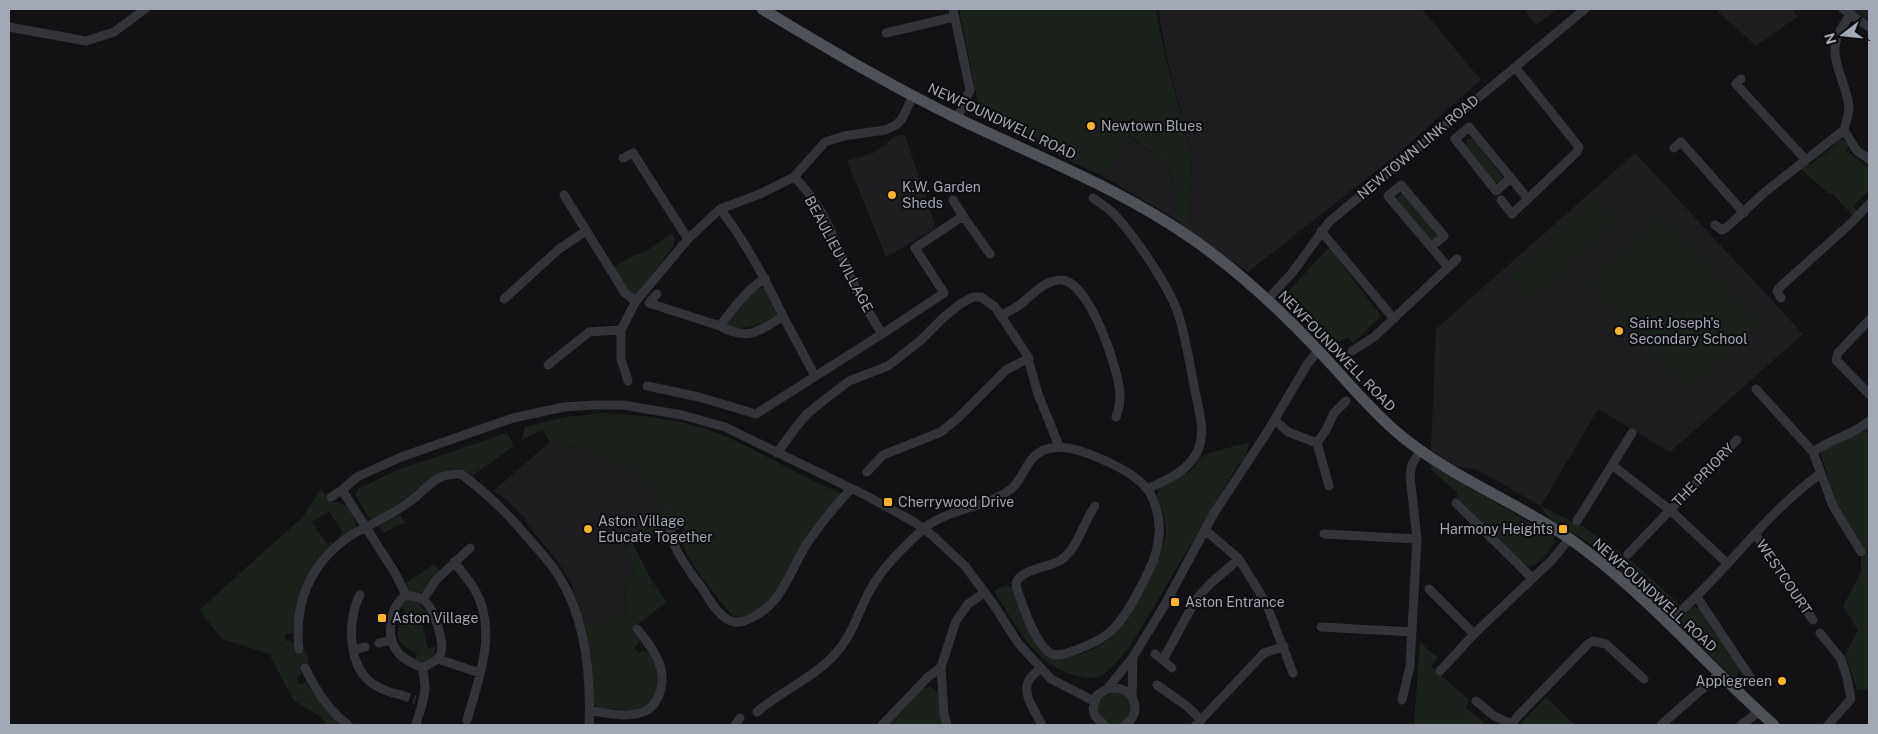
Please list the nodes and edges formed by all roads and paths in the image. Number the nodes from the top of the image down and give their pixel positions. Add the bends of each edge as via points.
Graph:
1 (145, 9) edge
2 (762, 9) edge
3 (1585, 9) edge
4 (1847, 11) edge
5 (953, 13) edge
6 (9, 27) edge
7 (1869, 27) edge
8 (886, 34) dead end
9 (1515, 67) junction
10 (1741, 79) dead end
11 (913, 96) junction
12 (956, 118) junction
13 (1844, 130) junction
14 (1674, 148) dead end
15 (623, 158) dead end
16 (1805, 159) junction
17 (1869, 160) edge
18 (794, 177) junction
19 (1511, 178) junction
20 (564, 195) dead end
21 (1093, 198) dead end
22 (1528, 199) junction
23 (952, 200) dead end
24 (1500, 200) dead end
25 (1869, 204) edge
26 (720, 209) junction
27 (1744, 213) junction
28 (963, 216) junction
29 (1715, 225) dead end
30 (586, 231) junction
31 (1321, 231) junction
32 (688, 239) junction
33 (1431, 247) junction
34 (990, 254) dead end
35 (1457, 259) dead end
36 (1448, 267) junction
37 (765, 278) junction
38 (657, 294) dead end
39 (1781, 298) dead end
40 (504, 299) dead end
41 (1267, 300) junction
42 (636, 301) junction
43 (1002, 315) junction
44 (783, 316) junction
45 (1394, 319) junction
46 (1869, 320) edge
47 (720, 326) junction
48 (621, 330) junction
49 (882, 334) junction
50 (1318, 350) junction
51 (1352, 351) dead end
52 (1029, 358) junction
53 (548, 365) dead end
54 (815, 376) junction
55 (628, 381) dead end
56 (647, 386) dead end
57 (1756, 389) dead end
58 (1869, 394) edge
59 (1346, 401) dead end
60 (1116, 417) dead end
61 (1275, 420) junction
62 (1869, 421) edge
63 (1632, 433) dead end
64 (1737, 440) dead end
65 (1317, 443) junction
66 (1059, 446) junction
67 (1420, 451) junction
68 (1813, 452) junction
69 (777, 453) junction
70 (1612, 465) junction
71 (868, 472) dead end
72 (1820, 474) junction
73 (1329, 486) dead end
74 (851, 489) junction
75 (1147, 489) junction
76 (342, 490) junction
77 (331, 497) dead end
78 (1456, 503) dead end
79 (1095, 506) dead end
80 (1670, 510) junction
81 (1577, 521) dead end
82 (676, 525) dead end
83 (366, 526) junction
84 (924, 529) junction
85 (1205, 530) junction
86 (1324, 534) dead end
87 (1756, 535) junction
88 (1569, 539) junction
89 (1417, 540) junction
90 (470, 548) dead end
91 (1861, 552) dead end
92 (1628, 554) dead end
93 (1239, 559) junction
94 (454, 562) junction
95 (1727, 563) junction
96 (1532, 578) junction
97 (1429, 590) dead end
98 (985, 592) junction
99 (360, 595) dead end
100 (406, 595) junction
101 (1697, 597) junction
102 (423, 599) junction
103 (1813, 620) dead end
104 (1667, 623) junction
105 (1321, 627) dead end
106 (637, 630) dead end
107 (1412, 632) junction
108 (1820, 633) dead end
109 (1474, 634) junction
110 (298, 636) junction
111 (288, 637) dead end
112 (392, 640) junction
113 (379, 643) dead end
114 (1284, 646) junction
115 (366, 647) dead end
116 (299, 649) dead end
117 (354, 650) junction
118 (1155, 654) dead end
119 (1133, 657) junction
120 (438, 659) junction
121 (1163, 660) junction
122 (942, 667) junction
123 (422, 668) junction
124 (1041, 668) junction
125 (1172, 668) dead end
126 (1440, 671) dead end
127 (480, 673) junction
128 (1293, 673) dead end
129 (304, 674) dead end
130 (1719, 674) junction
131 (1644, 679) dead end
132 (1752, 680) dead end
133 (1157, 685) dead end
134 (1106, 689) junction
135 (401, 696) tunnel mouth
136 (1132, 697) junction
137 (1402, 700) dead end
138 (1094, 701) junction
139 (1476, 701) dead end
140 (590, 711) junction
141 (757, 712) dead end
142 (1759, 712) junction
143 (467, 720) dead end
144 (1198, 723) edge
145 (348, 725) edge
146 (416, 725) edge
147 (589, 725) edge
148 (882, 725) edge
149 (947, 725) edge
150 (1042, 725) edge
151 (1104, 725) edge
152 (1126, 725) edge
153 (1512, 725) edge
154 (1661, 725) edge
155 (1741, 725) edge
156 (1774, 725) edge
157 (1828, 725) edge

1 - 6 street via 114,32 86,41
2 - 11 main road, NEWFOUNDWELL ROAD
3 - 9 street, NEWTOWN LINK ROAD
4 - 7 street
4 - 13 street via 1835,48 1849,107
5 - 8 street
5 - 12 street via 970,90
9 - 22 street via 1579,147
9 - 31 street, NEWTOWN LINK ROAD
10 - 16 street via 1736,84
11 - 12 main road, NEWFOUNDWELL ROAD
11 - 18 street via 896,124 886,130 825,142
12 - 41 main road, NEWFOUNDWELL ROAD via 1107,187 1156,215 1231,268
13 - 16 street
13 - 17 street via 1857,151
14 - 27 street via 1681,142
15 - 32 street via 633,153
16 - 27 street
18 - 26 street
18 - 49 street, BEAULIEU VILLAGE via 816,204 856,289
19 - 19 street via 1469,127 1455,139 1496,191
19 - 22 street
20 - 30 street
21 - 75 street via 1122,224 1171,298 1183,331 1197,401 1202,436 1197,453 1185,468
22 - 24 street via 1512,214
23 - 28 street
25 - 39 street via 1779,288 1777,291
26 - 32 street
26 - 37 street
27 - 29 street via 1722,230
28 - 34 street
28 - 49 street via 915,248 944,293
30 - 40 street via 560,249
30 - 42 street via 625,293
31 - 41 street, NEWTOWN LINK ROAD via 1292,273
31 - 45 street
32 - 42 street
33 - 33 street via 1388,196 1401,185 1444,236
33 - 36 street
35 - 36 street
36 - 45 street
37 - 44 street
37 - 47 street via 753,286
38 - 47 street via 649,303
41 - 50 main road, NEWFOUNDWELL ROAD
42 - 48 street
43 - 52 street
43 - 60 street via 1046,284 1063,280 1074,286 1107,340 1119,386
43 - 69 street via 981,297 973,297 960,304 888,366 849,381 823,400 796,427
44 - 47 street via 764,329 750,333 734,334
44 - 54 street
45 - 51 street
46 - 58 street via 1838,353 1836,360
48 - 53 street via 589,332
48 - 55 street via 621,359
49 - 54 street
50 - 61 street
50 - 67 main road, NEWFOUNDWELL ROAD via 1376,413
52 - 66 street via 1038,394
52 - 71 street via 1006,370 941,432 883,455
54 - 56 street via 756,414
57 - 68 street
59 - 65 street via 1334,412
61 - 65 street via 1288,432
61 - 85 street
62 - 68 street via 1860,429
63 - 70 street
64 - 80 street, THE PRIORY
65 - 73 street
66 - 75 street via 1109,463
66 - 84 street via 1032,458 1013,488 985,503 948,515
67 - 88 main road, NEWFOUNDWELL ROAD
67 - 89 street via 1412,464 1410,476
68 - 72 street
69 - 74 street
69 - 76 street via 725,427 682,415 623,405 593,405 513,418 374,468
70 - 80 street, THE PRIORY
70 - 81 street
72 - 87 street, WESTCOURT via 1802,487
72 - 91 street
74 - 82 street via 826,516 807,544 774,603 743,622 727,619 698,583 673,541 670,532
74 - 84 street
75 - 79 street via 1153,497 1161,525 1155,558 1144,582 1109,633 1077,650 1055,655 1036,637 1016,582 1024,574 1057,562 1068,554
76 - 77 street
76 - 83 street
78 - 96 street
80 - 92 street, THE PRIORY
80 - 95 street, THE PRIORY
83 - 100 street
83 - 110 street via 333,549 312,577 299,610
83 - 140 street via 410,502 433,480 460,474 468,480 510,518 560,578 582,636
84 - 98 street via 965,566
84 - 141 street via 875,582 855,625 836,653
85 - 93 street
85 - 119 street
86 - 89 street
87 - 95 street, WESTCOURT
87 - 103 street, WESTCOURT
88 - 96 street
88 - 104 main road, NEWFOUNDWELL ROAD via 1609,569
89 - 107 street
90 - 94 street
93 - 114 street via 1266,602
93 - 121 street via 1196,599
94 - 102 street
94 - 127 street via 481,605 486,641
95 - 101 street, WESTCOURT
96 - 109 street
97 - 109 street
98 - 122 street via 968,604 956,621
98 - 124 street via 1018,643
99 - 117 street via 352,616
100 - 102 street
100 - 112 street via 394,611 390,628
101 - 104 street, WESTCOURT
101 - 132 street
102 - 120 street via 436,622 441,643
104 - 130 main road, NEWFOUNDWELL ROAD
105 - 107 street
106 - 140 street via 649,642 662,670 656,702 650,709 635,715
107 - 137 street via 1410,666
108 - 157 street via 1841,659 1851,699
109 - 126 street
110 - 111 street
110 - 116 street
112 - 113 street
112 - 123 street via 401,656
114 - 128 street
114 - 144 street via 1264,653
115 - 117 street
117 - 135 street via 356,660 371,683
118 - 121 street
119 - 134 street
119 - 136 street
120 - 123 street
120 - 127 street
121 - 125 street
122 - 148 street via 927,678
122 - 149 street
123 - 146 street via 426,693 418,701
124 - 138 street via 1050,679
124 - 150 street via 1027,686
127 - 143 street
129 - 145 street via 329,708
130 - 142 main road, NEWFOUNDWELL ROAD
130 - 154 street
131 - 153 street via 1606,644 1593,641
133 - 144 street via 1188,707
134 - 136 street via 1123,689
134 - 138 street
136 - 152 street via 1134,716
138 - 151 street via 1095,716
139 - 153 street
140 - 147 street
142 - 155 street
142 - 156 main road, NEWFOUNDWELL ROAD

